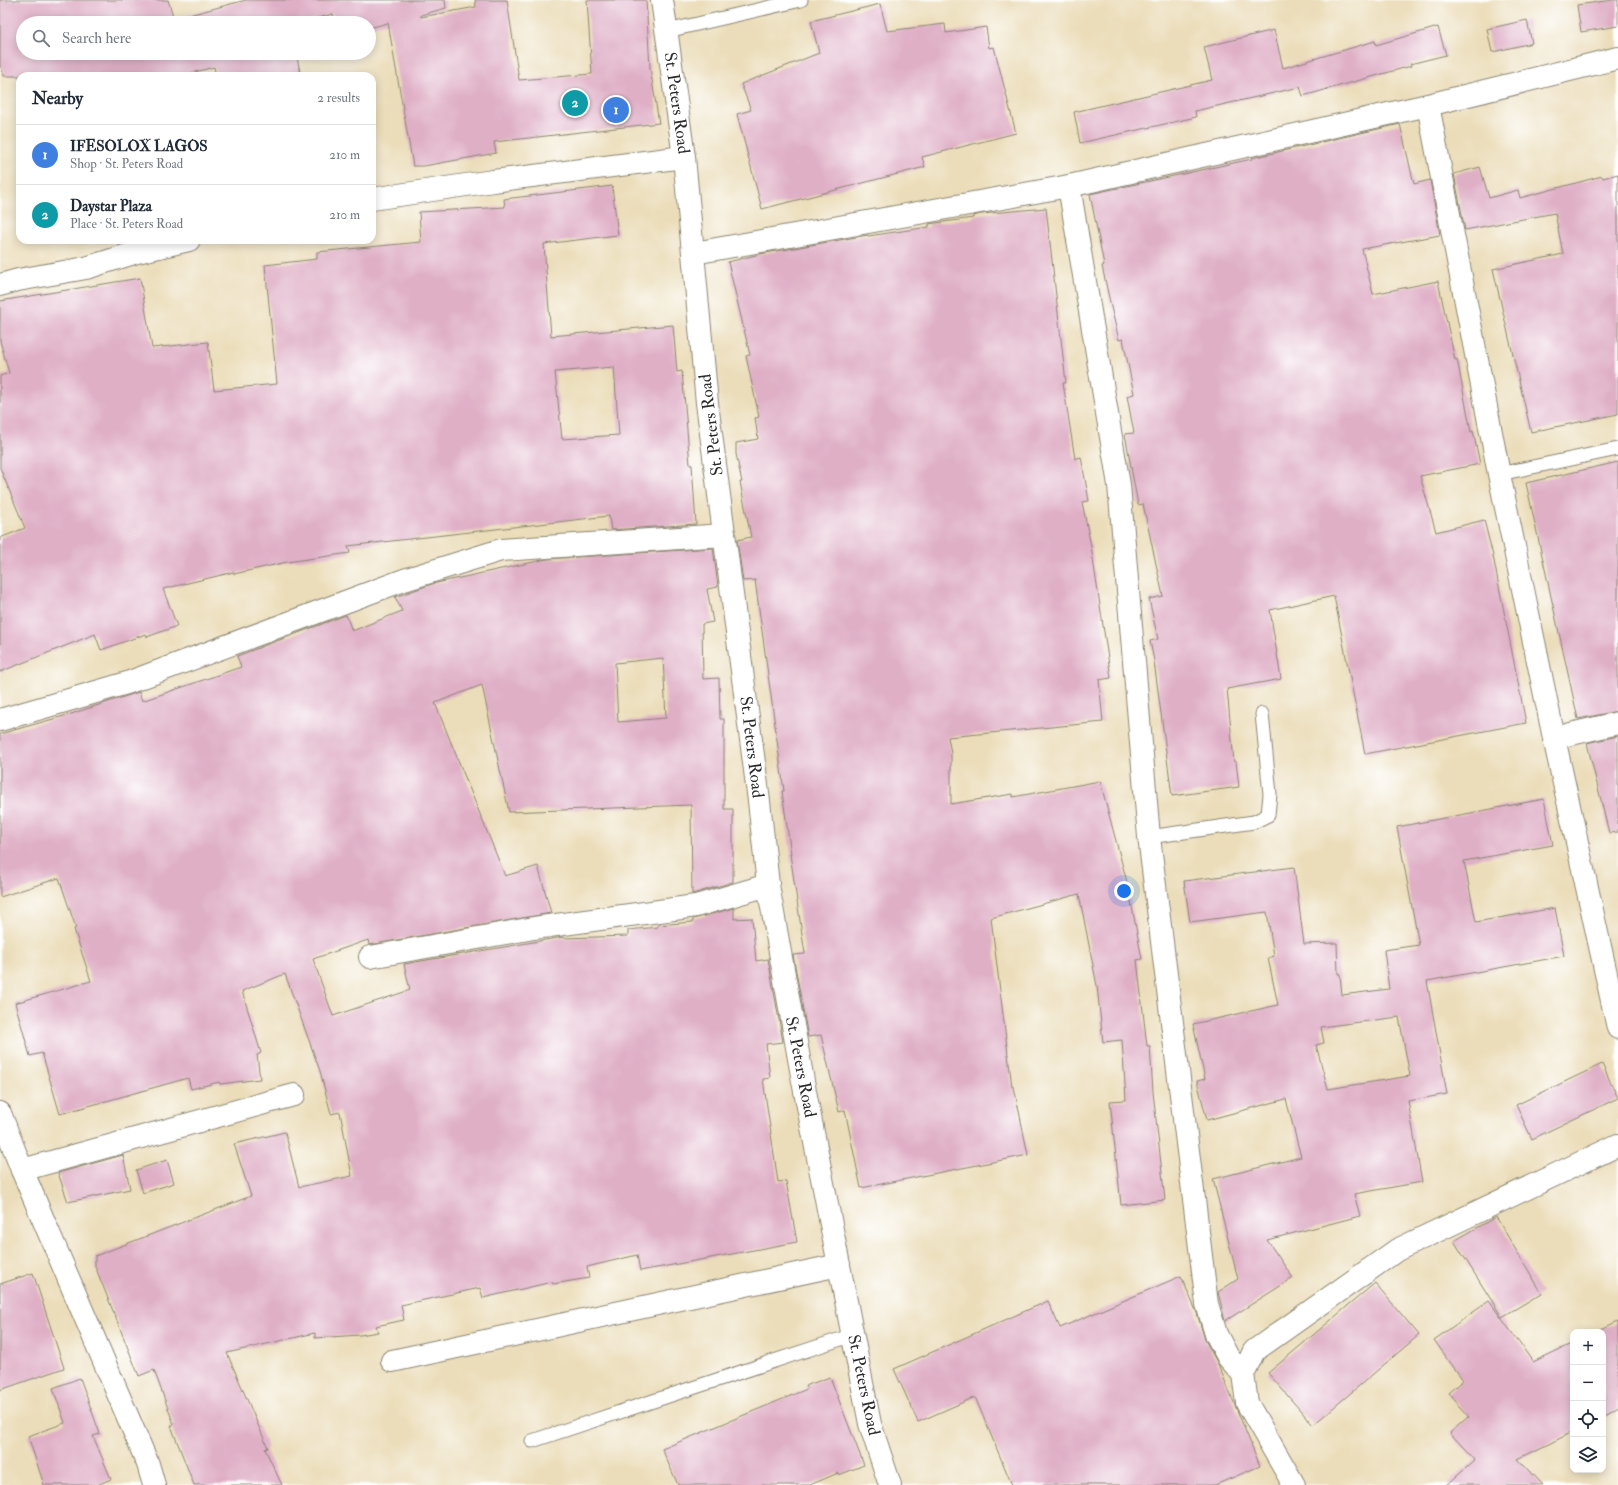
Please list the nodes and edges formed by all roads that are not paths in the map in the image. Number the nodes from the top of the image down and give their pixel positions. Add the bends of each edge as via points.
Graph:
1 (662, 0) edge
2 (802, 0) edge
3 (667, 32) junction
4 (1618, 58) edge
5 (1428, 105) junction
6 (684, 157) junction
7 (1069, 186) junction
8 (376, 198) edge
9 (171, 244) edge
10 (694, 253) junction
11 (0, 285) edge
12 (1618, 449) edge
13 (1498, 474) junction
14 (724, 535) junction
15 (1262, 714) dead end
16 (0, 720) edge
17 (1618, 723) edge
18 (1554, 738) junction
19 (1149, 837) junction
20 (768, 886) junction
21 (370, 957) dead end
22 (1618, 1028) edge
23 (294, 1095) dead end
24 (0, 1113) edge
25 (1618, 1145) edge
26 (22, 1170) junction
27 (839, 1265) junction
28 (853, 1334) junction
29 (392, 1361) dead end
30 (1243, 1374) junction
31 (532, 1441) dead end
32 (154, 1485) edge
33 (890, 1485) edge
34 (1294, 1485) edge

1 - 3 street, St. Peters Road
2 - 3 lane
3 - 6 street, St. Peters Road
4 - 5 street
5 - 7 street
5 - 13 street
6 - 8 street
6 - 10 street, St. Peters Road
7 - 10 street
7 - 19 street via 1119,484
9 - 11 street via 86,268
10 - 14 street, St. Peters Road
12 - 13 lane
13 - 18 street
14 - 16 street via 502,550 404,580 128,683
14 - 20 street, St. Peters Road
15 - 19 lane via 1270,794 1268,815 1254,822
17 - 18 street
18 - 22 street
19 - 30 street via 1207,1304 1216,1334 1228,1357
20 - 21 street via 696,906 534,928
20 - 27 street, St. Peters Road
23 - 26 street
24 - 26 street
25 - 30 street via 1397,1250 1254,1351
26 - 32 street via 148,1464
27 - 28 street, St. Peters Road
27 - 29 street
28 - 31 lane
28 - 33 street, St. Peters Road via 870,1424
30 - 34 street via 1247,1403

